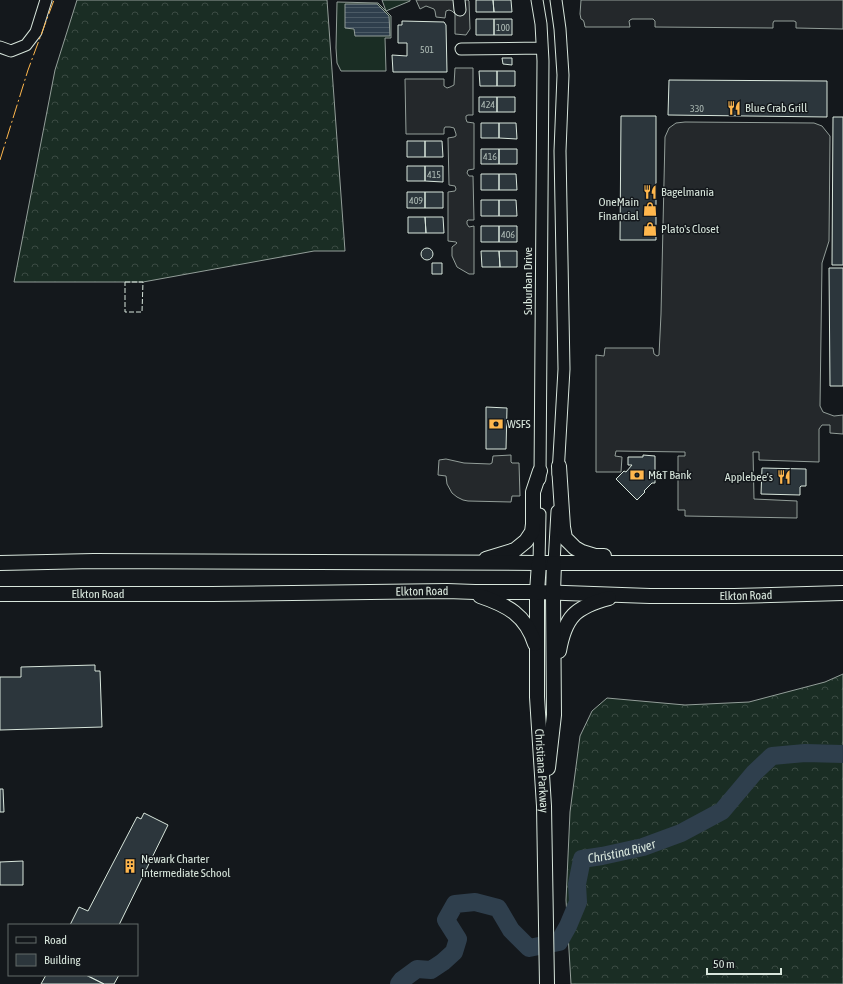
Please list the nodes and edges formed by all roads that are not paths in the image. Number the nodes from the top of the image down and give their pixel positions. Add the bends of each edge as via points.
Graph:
1 (46, 0) edge
2 (537, 0) edge
3 (556, 0) edge
4 (0, 47) edge
5 (542, 48) junction
6 (461, 49) dead end
7 (559, 466) junction
8 (540, 471) junction
9 (0, 563) edge
10 (474, 563) junction
11 (539, 563) junction
12 (554, 563) junction
13 (689, 563) junction
14 (843, 563) edge
15 (469, 592) junction
16 (537, 592) junction
17 (553, 593) junction
18 (843, 593) edge
19 (0, 594) edge
20 (619, 596) junction
21 (537, 651) junction
22 (554, 683) junction
23 (544, 806) junction
24 (546, 981) edge

1 - 4 street via 36,32 26,45 11,51
2 - 5 street, Suburban Drive
3 - 7 street via 563,75 560,151 564,369
5 - 6 street
5 - 8 street, Suburban Drive
7 - 12 street
7 - 13 main road via 565,538 575,548 595,556 670,555
8 - 10 main road via 533,492 532,532 526,541 515,550
8 - 11 street, Suburban Drive
9 - 10 main road
10 - 11 main road
11 - 12 main road
11 - 16 main road, Christiana Parkway
12 - 13 main road
12 - 17 main road, Christiana Parkway
13 - 14 main road
15 - 16 main road, Elkton Road
15 - 19 main road, Elkton Road
15 - 21 main road via 500,603 514,612 529,630
16 - 17 main road, Elkton Road
16 - 21 main road, Christiana Parkway
17 - 20 main road, Elkton Road
17 - 22 main road, Christiana Parkway
18 - 20 main road, Elkton Road
20 - 22 main road via 583,607 570,618 563,634
21 - 23 main road, Christiana Parkway via 537,697
22 - 23 main road, Christiana Parkway via 554,715
23 - 24 main road

